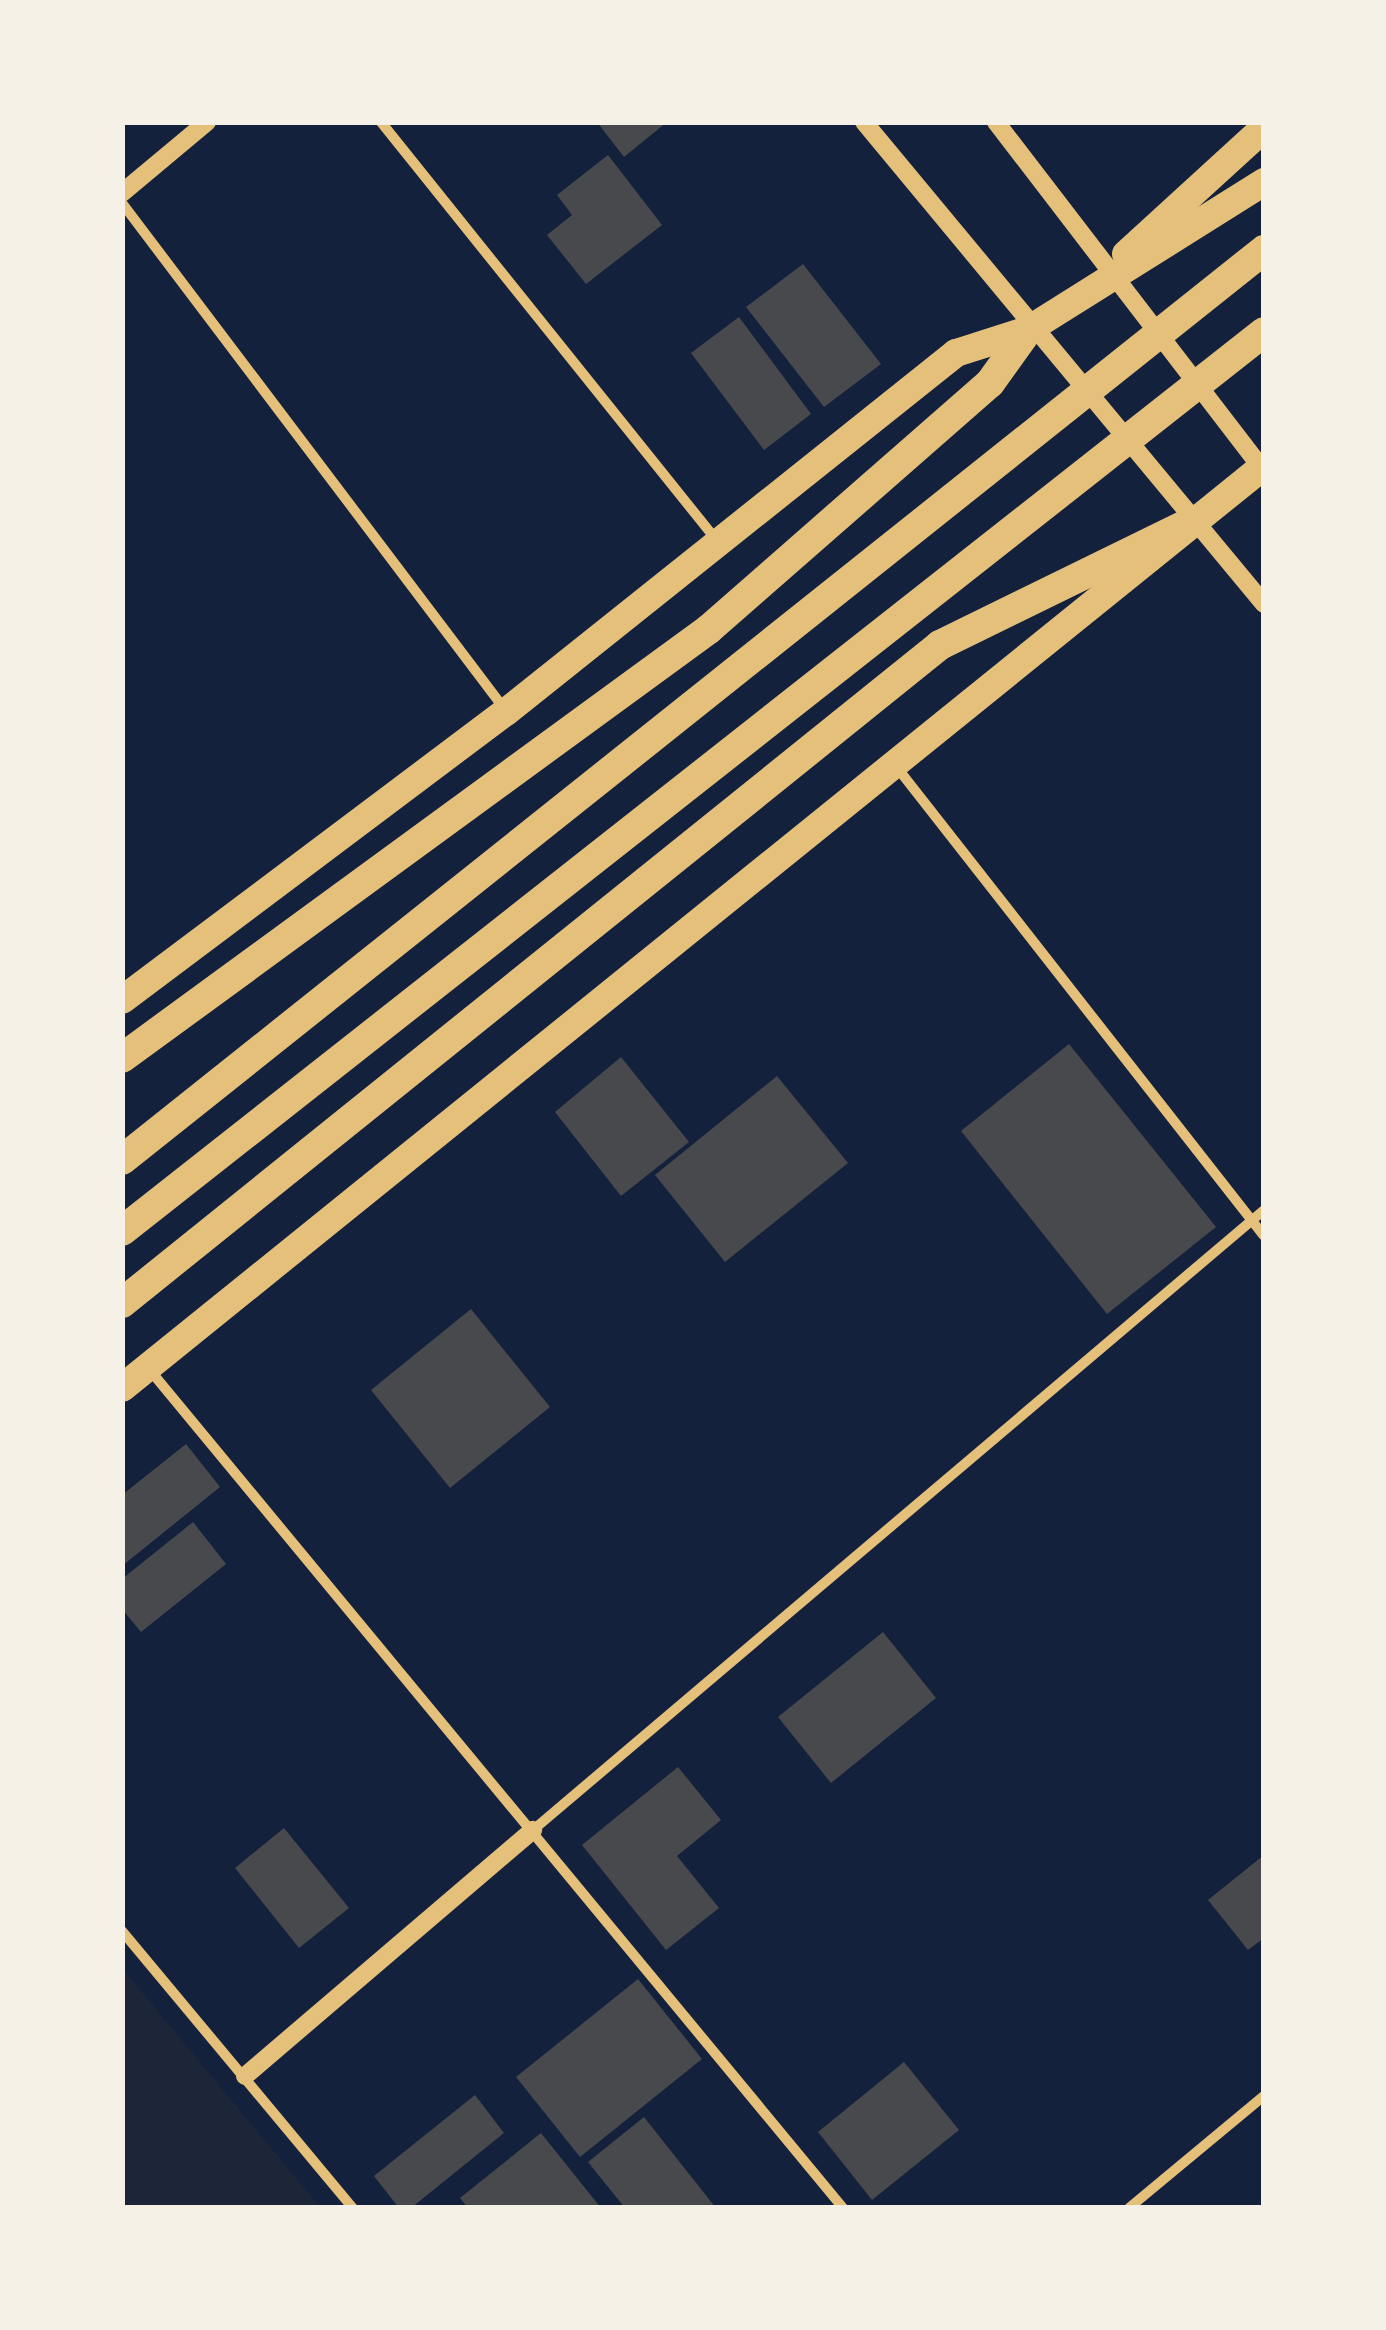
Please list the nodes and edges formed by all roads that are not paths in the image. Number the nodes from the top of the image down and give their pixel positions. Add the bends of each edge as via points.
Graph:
1 (207, 122) edge
2 (380, 122) edge
3 (864, 122) edge
4 (996, 122) edge
5 (1264, 128) edge
6 (1264, 182) edge
7 (122, 194) edge
8 (122, 203) edge
9 (1264, 250) edge
10 (1111, 270) junction
11 (1028, 330) junction
12 (1264, 332) edge
13 (1263, 467) edge
14 (1197, 519) junction
15 (720, 544) junction
16 (1264, 604) edge
17 (506, 712) junction
18 (895, 764) junction
19 (122, 1000) edge
20 (122, 1058) edge
21 (122, 1160) edge
22 (1264, 1210) edge
23 (1249, 1218) junction
24 (122, 1231) edge
25 (1264, 1236) edge
26 (122, 1303) edge
27 (148, 1368) junction
28 (122, 1388) edge
29 (533, 1830) junction
30 (122, 1931) edge
31 (246, 2076) junction
32 (1264, 2096) edge
33 (353, 2208) edge
34 (843, 2208) edge
35 (1128, 2208) edge

1 - 7 street
2 - 15 street
3 - 11 street
4 - 10 street
5 - 10 highway via 1191,185
6 - 10 highway via 1222,216
8 - 17 street
9 - 21 highway
10 - 11 highway
10 - 13 street
11 - 14 street
11 - 15 highway via 956,353
11 - 20 highway via 990,383 709,629
12 - 24 highway
13 - 14 highway
14 - 16 street
14 - 18 highway
14 - 26 highway via 940,646
15 - 17 highway
17 - 19 highway
18 - 23 street
18 - 27 highway
22 - 23 street
23 - 25 street
23 - 29 street
27 - 28 highway
27 - 29 street
29 - 31 street
29 - 34 street
30 - 31 street
31 - 33 street
32 - 35 street

